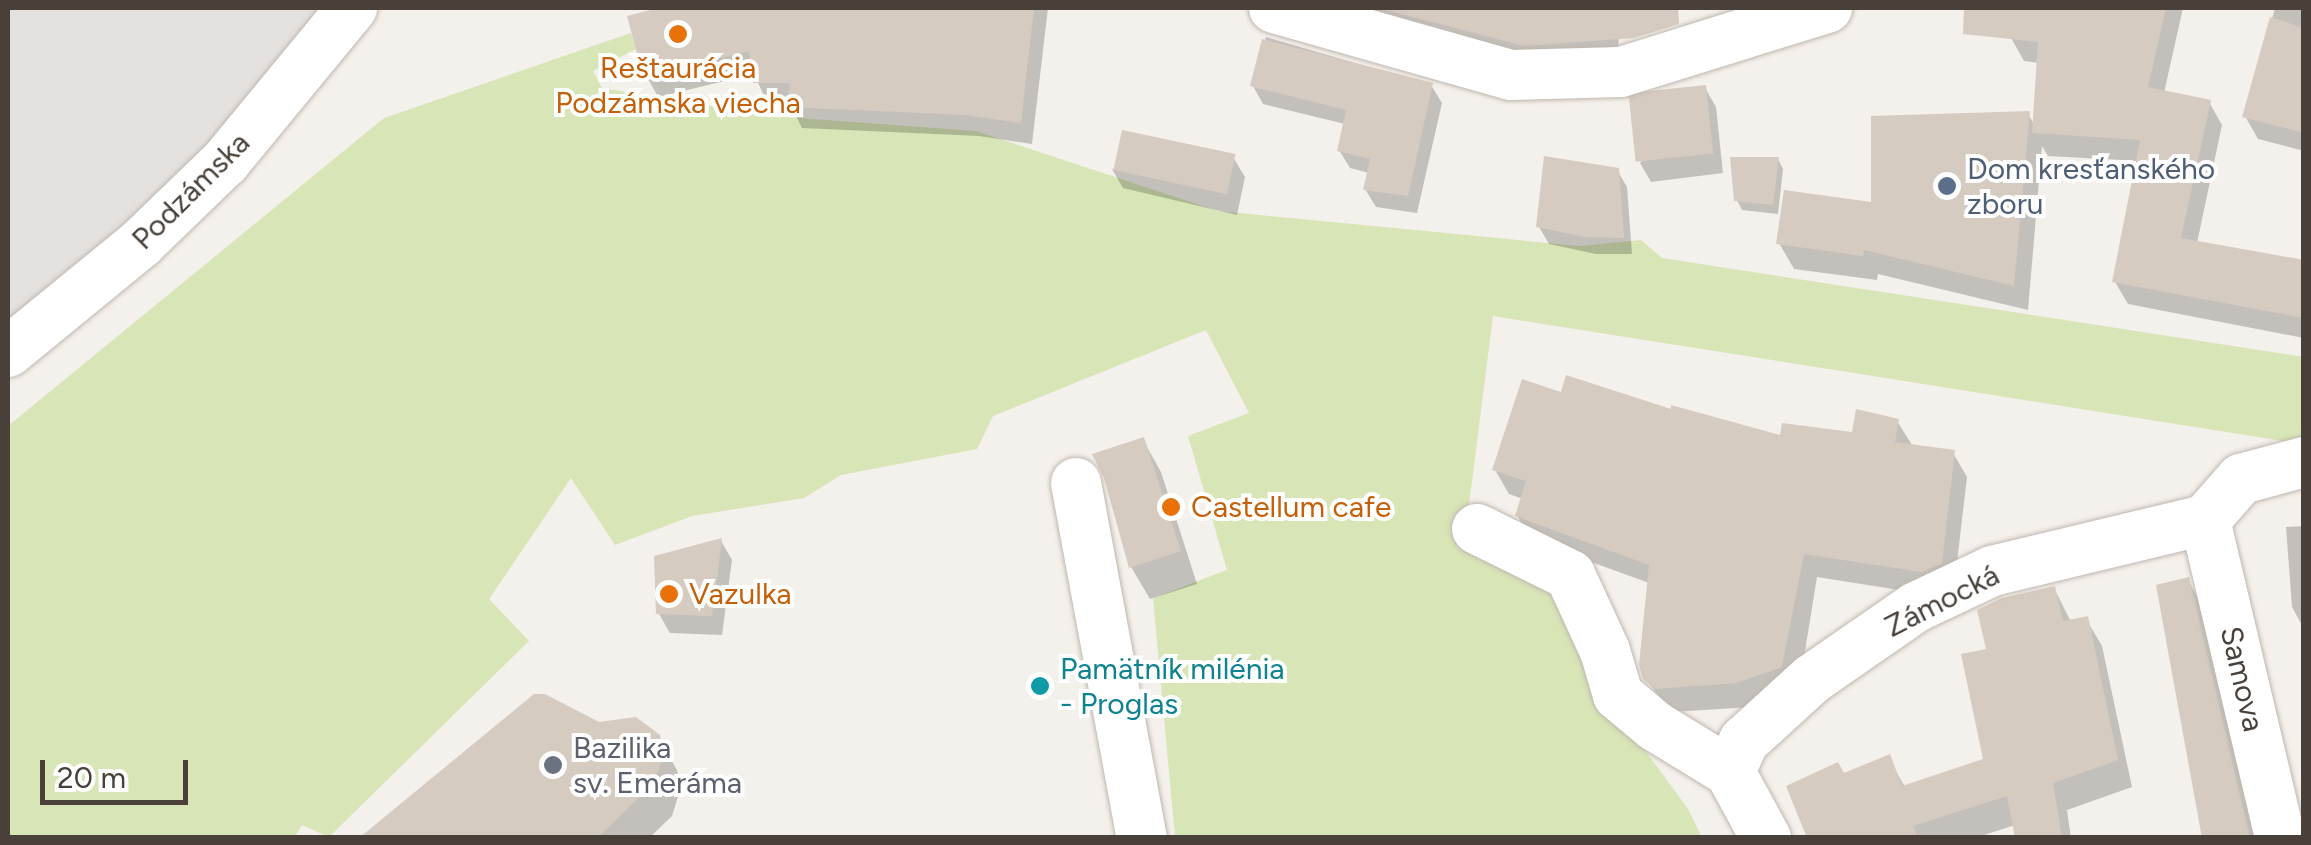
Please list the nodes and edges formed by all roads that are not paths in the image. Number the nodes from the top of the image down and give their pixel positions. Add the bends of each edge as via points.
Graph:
1 (352, 8) edge
2 (1274, 8) edge
3 (1826, 8) edge
4 (8, 352) edge
5 (2304, 462) edge
6 (1076, 483) dead end
7 (2205, 520) junction
8 (1477, 529) dead end
9 (1730, 772) junction
10 (1142, 838) edge
11 (1766, 838) edge
12 (2280, 838) edge

1 - 4 street, Podzámska via 225,162 141,244
2 - 3 street via 1511,76 1621,72
5 - 7 street via 2241,479
6 - 10 street
7 - 9 street, Zámocká via 1992,571 1916,608 1812,678 1744,742
7 - 12 street, Samova
8 - 9 street via 1570,575 1618,695
9 - 11 street

